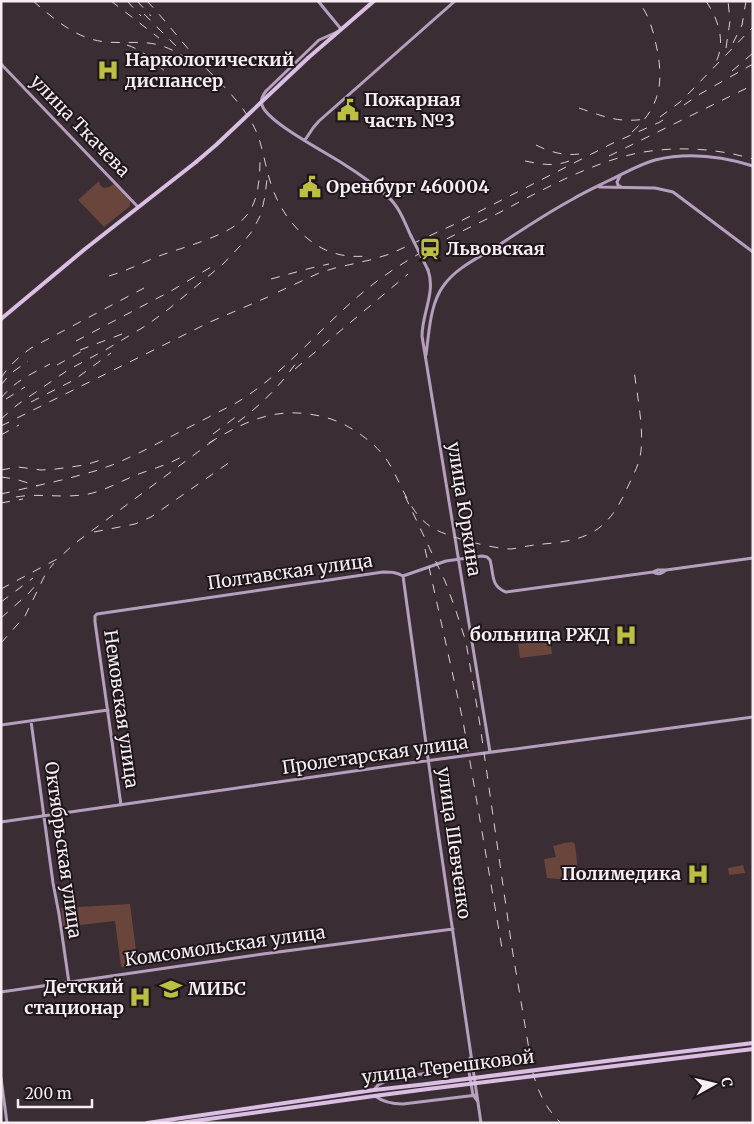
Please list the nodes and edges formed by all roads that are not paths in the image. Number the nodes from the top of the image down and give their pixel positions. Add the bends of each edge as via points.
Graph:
1 (318, 1) edge
2 (374, 1) edge
3 (455, 1) edge
4 (340, 30) junction
5 (325, 39) junction
6 (1, 64) edge
7 (305, 140) junction
8 (753, 166) edge
9 (620, 175) junction
10 (597, 186) junction
11 (621, 187) junction
12 (139, 208) junction
13 (753, 252) edge
14 (1, 319) edge
15 (422, 327) junction
16 (430, 329) junction
17 (425, 358) junction
18 (753, 558) edge
19 (458, 559) junction
20 (403, 576) junction
21 (95, 616) joint
22 (108, 710) junction
23 (753, 717) edge
24 (31, 721) junction
25 (1, 724) edge
26 (490, 753) junction
27 (428, 761) junction
28 (121, 805) junction
29 (44, 816) junction
30 (1, 822) edge
31 (453, 928) junction
32 (69, 983) junction
33 (1, 992) edge
34 (753, 1043) edge
35 (753, 1049) edge
36 (470, 1066) junction
37 (1, 1078) edge
38 (427, 1087) junction
39 (374, 1093) junction
40 (475, 1095) junction
41 (8, 1123) edge
42 (147, 1123) edge
43 (180, 1123) edge
44 (481, 1123) edge

1 - 4 main road
2 - 4 main road
3 - 7 main road via 319,121
4 - 5 main road
5 - 7 main road via 311,47 262,98 262,106 273,118
5 - 12 main road, bridge via 226,136
6 - 12 main road, улица Ткачева
7 - 15 main road, улица Юркина, bridge via 368,181 398,208 430,278 431,288
8 - 9 main road via 705,156 686,156 653,161
9 - 10 main road
9 - 11 main road via 617,182
10 - 11 main road
10 - 16 main road via 456,273 438,295
11 - 13 main road via 673,192
12 - 14 main road
15 - 16 main road via 424,331
15 - 17 main road, улица Юркина
16 - 17 main road
17 - 19 main road, улица Юркина
18 - 19 main road, Полтавская улица via 506,592 496,586 487,557
19 - 20 main road, Полтавская улица
19 - 26 main road, улица Юркина
20 - 21 main road, Полтавская улица via 394,572 375,573
20 - 27 main road, улица Шевченко
21 - 22 main road, Немовская улица
22 - 24 main road
22 - 28 main road, Немовская улица
23 - 26 main road, Пролетарская улица
24 - 25 main road
24 - 29 main road, Октябрьская улица
26 - 27 main road, Пролетарская улица
27 - 28 main road, Пролетарская улица
27 - 31 main road, улица Шевченко
28 - 29 main road, Пролетарская улица
29 - 30 main road, Пролетарская улица
29 - 32 main road, Октябрьская улица
31 - 32 main road, Комсомольская улица
31 - 36 main road, улица Шевченко
32 - 33 main road, Комсомольская улица
34 - 38 main road, улица Терешковой, bridge
35 - 38 main road, улица Терешковой, bridge
36 - 39 main road via 388,1080 378,1085
36 - 40 main road, улица Шевченко
37 - 41 main road
38 - 39 main road, улица Терешковой
39 - 40 main road via 378,1099 392,1104
39 - 42 main road, улица Терешковой
39 - 43 main road, улица Терешковой
40 - 44 main road, улица Шевченко

